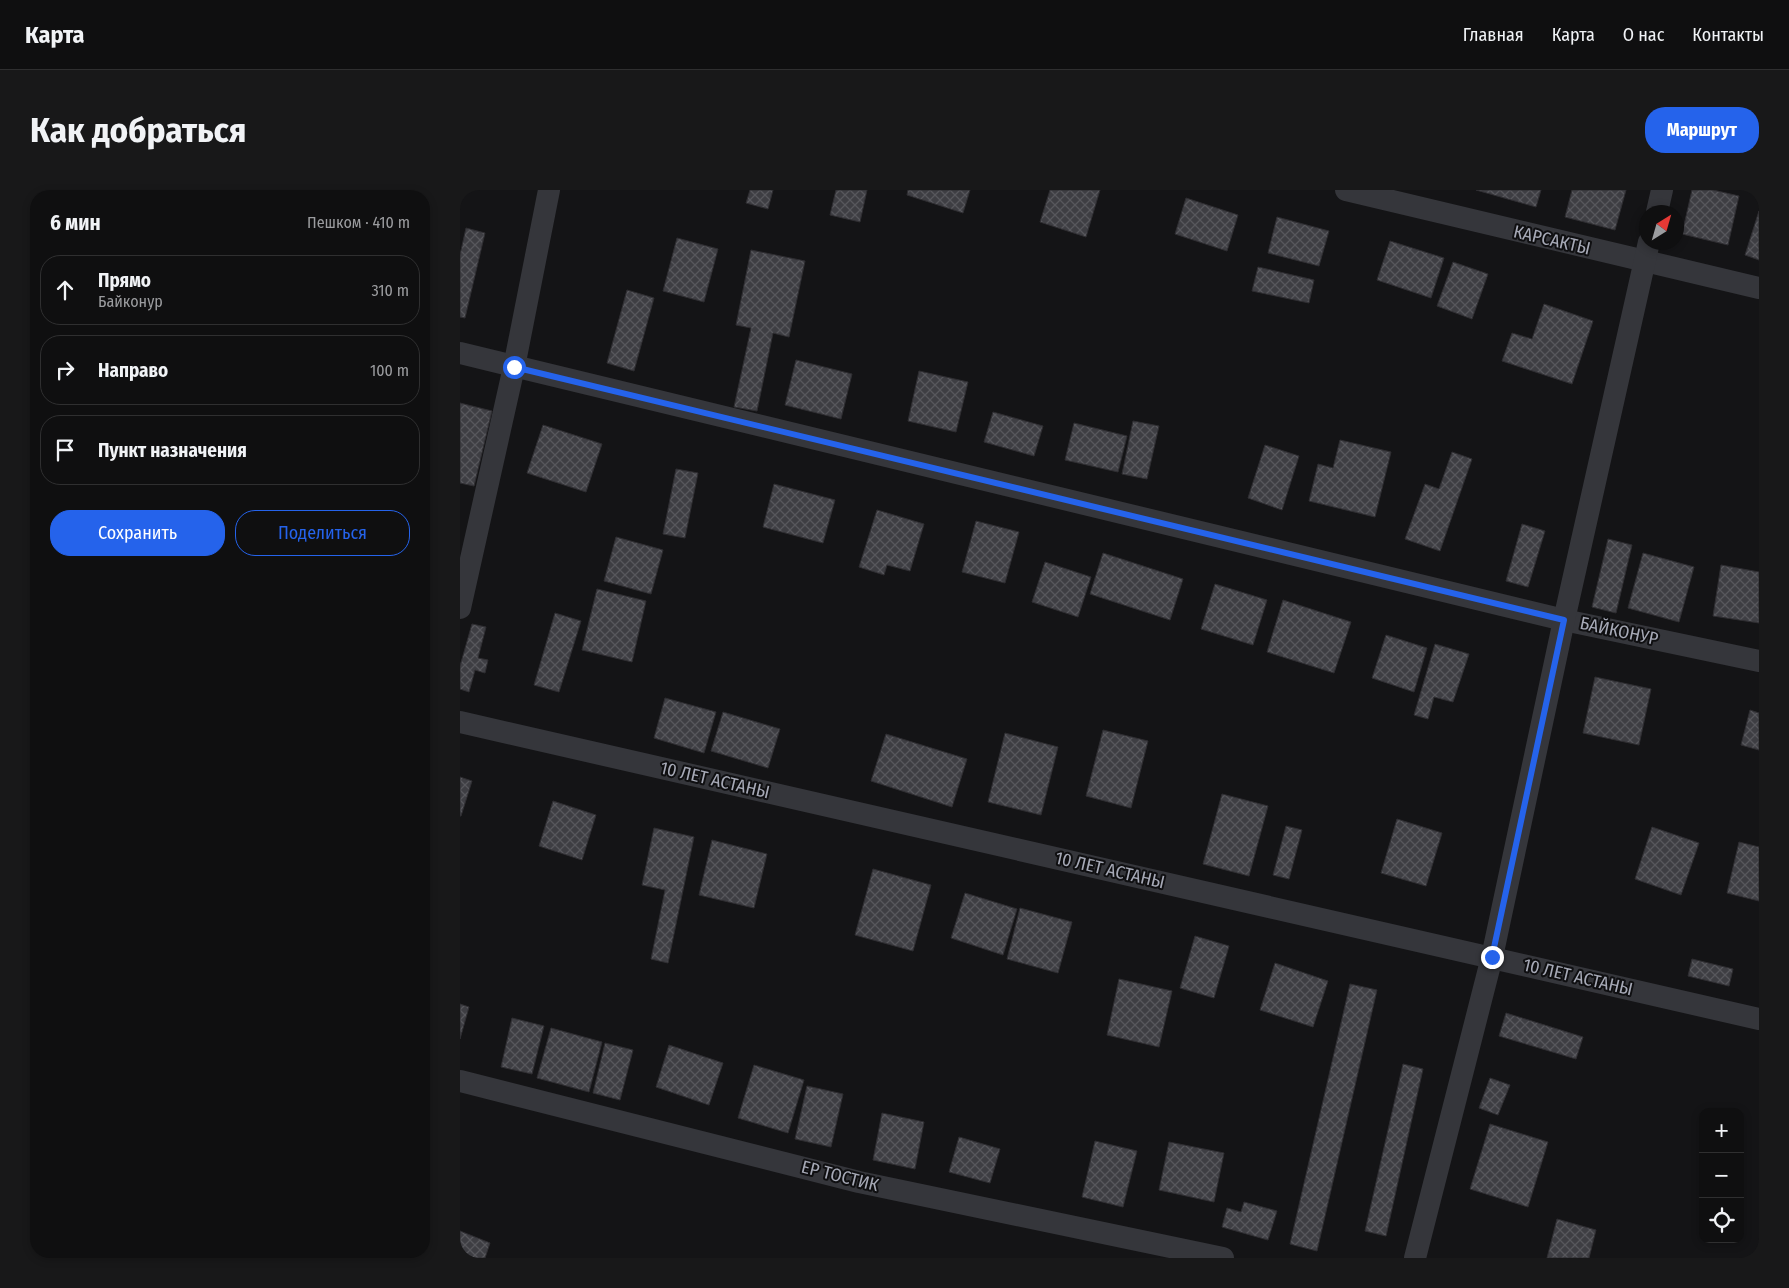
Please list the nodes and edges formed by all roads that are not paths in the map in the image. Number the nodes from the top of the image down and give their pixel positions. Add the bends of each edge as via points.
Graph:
1 (549, 190) edge
2 (1346, 190) edge
3 (1662, 190) edge
4 (1658, 205) edge
5 (1647, 252) edge
6 (1759, 288) edge
7 (460, 353) edge
8 (514, 367) junction
9 (460, 608) edge
10 (1564, 620) junction
11 (1759, 661) edge
12 (460, 722) edge
13 (1492, 957) junction
14 (1759, 1019) edge
15 (460, 1081) edge
16 (1223, 1258) edge
17 (1415, 1258) edge

1 - 8 street
2 - 5 street, КАРСАКТЫ
3 - 4 street
5 - 6 street, КАРСАКТЫ
5 - 10 street
7 - 8 street, БАЙКОНУР
8 - 9 street
8 - 10 street, БАЙКОНУР
10 - 11 street, БАЙКОНУР
10 - 13 street
12 - 13 street, 10 ЛЕТ АСТАНЫ
13 - 14 street, 10 ЛЕТ АСТАНЫ
13 - 17 street
15 - 16 street, ЕР ТОСТИК via 860,1182

